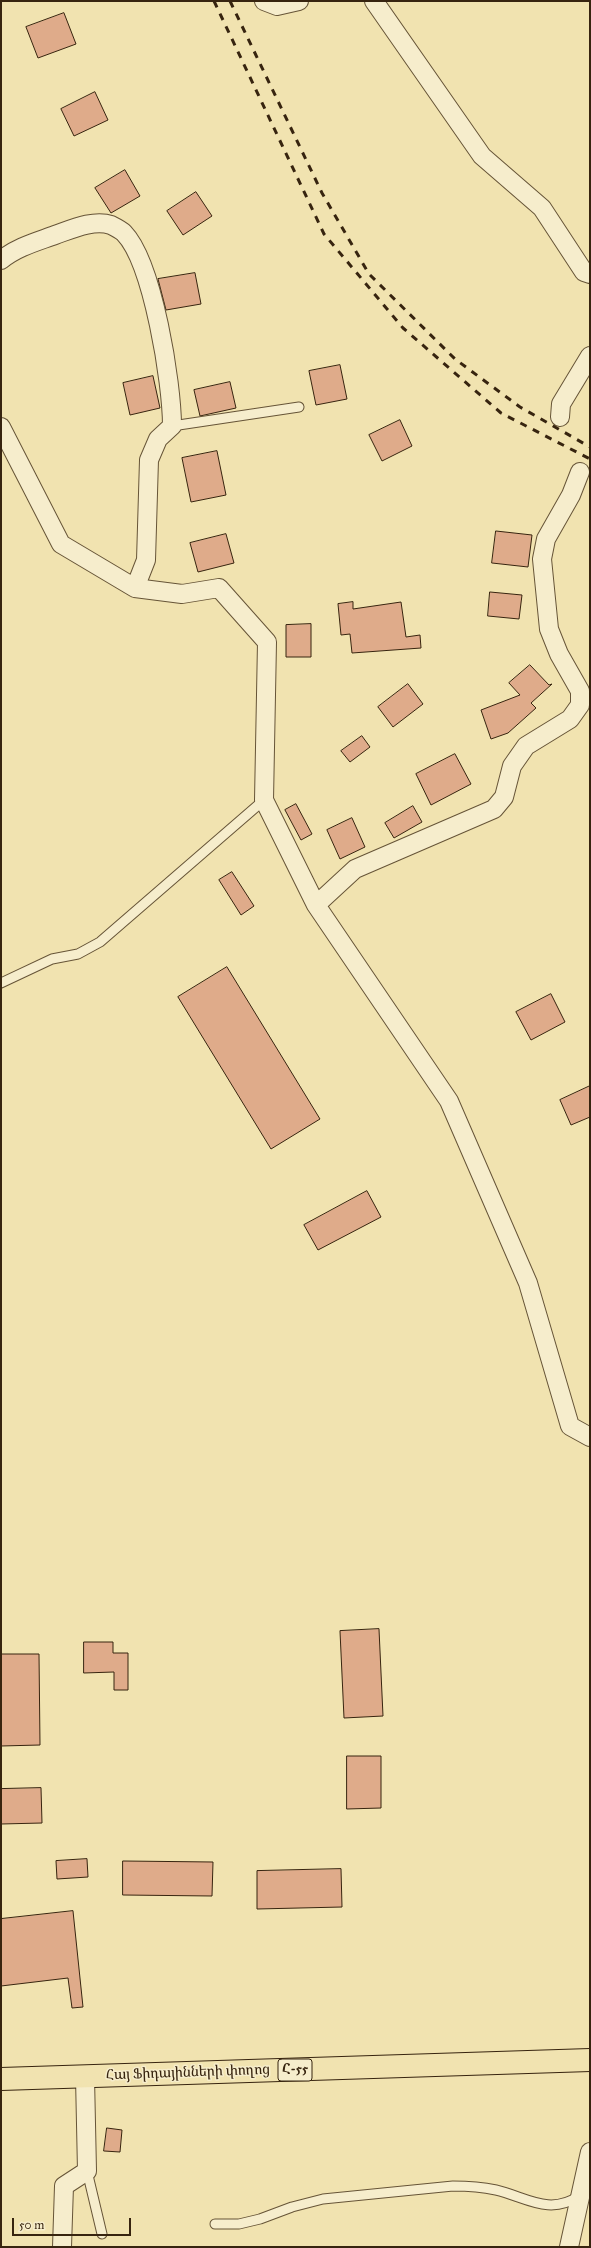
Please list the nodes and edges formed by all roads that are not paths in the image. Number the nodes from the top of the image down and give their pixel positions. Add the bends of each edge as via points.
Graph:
1 (264, 1) edge
2 (299, 1) edge
3 (374, 1) edge
4 (1, 260) edge
5 (590, 274) edge
6 (590, 356) edge
7 (299, 407) dead end
8 (560, 417) dead end
9 (172, 426) junction
10 (1, 427) edge
11 (580, 472) dead end
12 (135, 588) junction
13 (264, 800) junction
14 (316, 906) junction
15 (1, 983) edge
16 (590, 1437) edge
17 (590, 2060) edge
18 (85, 2077) junction
19 (1, 2079) edge
20 (590, 2152) edge
21 (87, 2171) junction
22 (581, 2194) junction
23 (215, 2224) dead end
24 (102, 2234) dead end
25 (62, 2247) edge
26 (569, 2247) edge

1 - 2 street via 277,6
3 - 5 street via 482,156 542,208 584,272
4 - 9 street via 13,250 73,228 101,222 124,232 133,244 159,322 172,406
6 - 8 street via 561,404
7 - 9 lane
9 - 12 street via 158,439 149,460 146,560
10 - 12 street via 61,544
11 - 14 street via 571,495 546,540 542,559 549,629 559,654 580,691 580,705 570,719 526,746 512,766 504,797 494,808 355,869
12 - 13 street via 182,594 219,588 267,642
13 - 14 street
13 - 15 lane via 100,942 78,954 52,960
14 - 16 street via 449,1101 528,1283 570,1426
17 - 18 main road, Հայ Ֆիդայինների փողոց / Հ-55
18 - 19 main road, Հայ Ֆիդայինների փողոց / Հ-55
18 - 21 street
20 - 22 street
21 - 24 lane
21 - 25 street via 64,2186
22 - 23 lane via 568,2203 552,2205 531,2203 498,2190 453,2186 323,2199 292,2207 260,2220 239,2224
22 - 26 street

